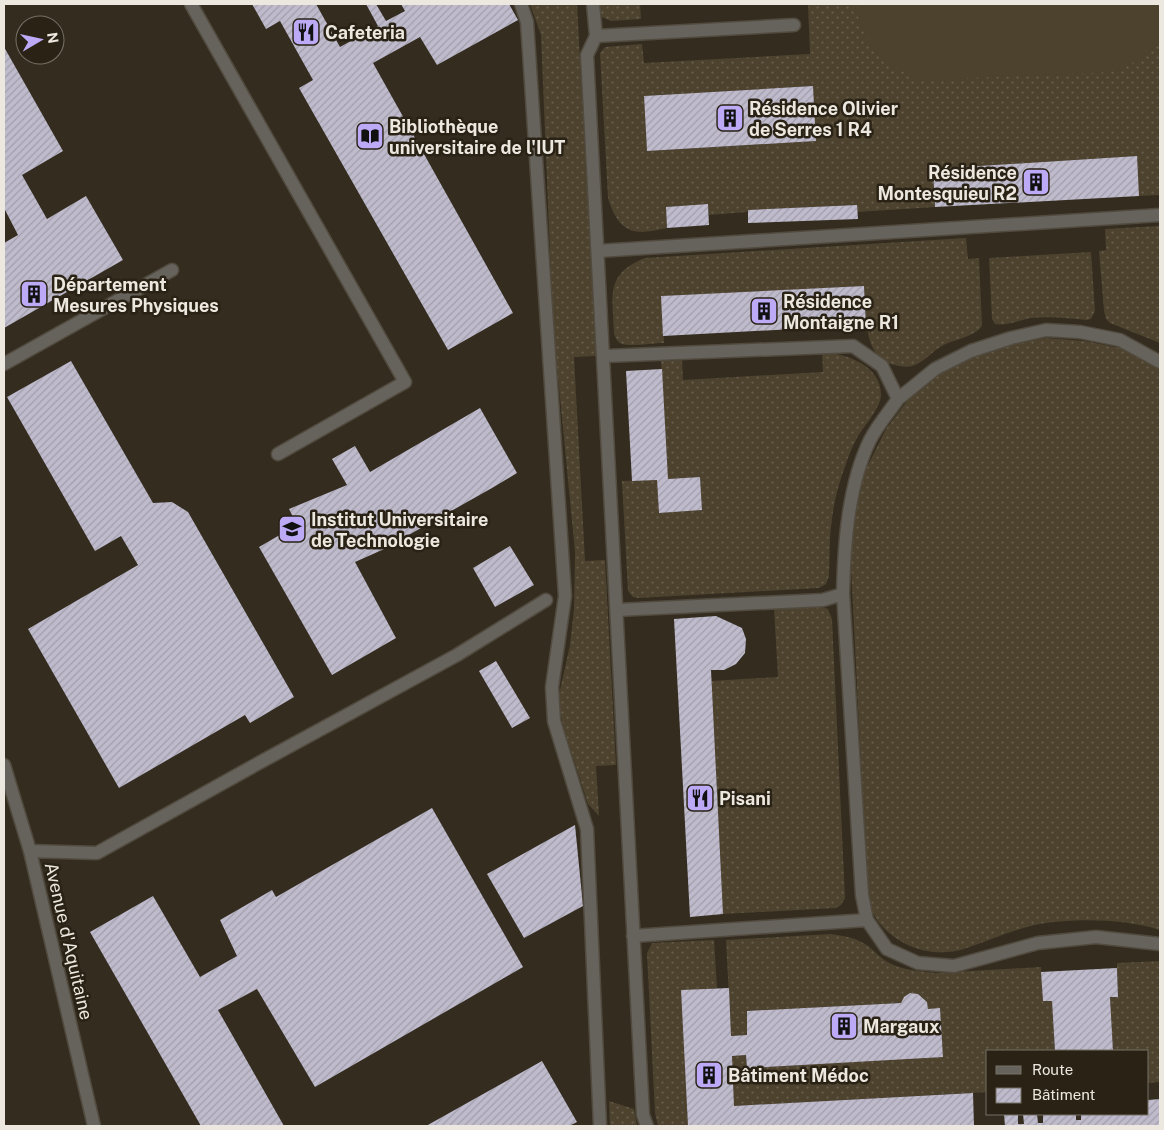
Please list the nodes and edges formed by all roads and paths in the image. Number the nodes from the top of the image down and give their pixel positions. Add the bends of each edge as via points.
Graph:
1 (192, 4) edge
2 (521, 4) edge
3 (593, 4) edge
4 (794, 25) dead end
5 (596, 36) junction
6 (1160, 215) edge
7 (598, 250) junction
8 (172, 270) dead end
9 (605, 356) junction
10 (1160, 362) edge
11 (4, 364) edge
12 (898, 399) junction
13 (278, 454) dead end
14 (843, 594) junction
15 (546, 600) dead end
16 (617, 610) junction
17 (4, 765) edge
18 (30, 851) junction
19 (867, 920) junction
20 (633, 936) junction
21 (1160, 944) edge
22 (94, 1126) edge
23 (600, 1126) edge
24 (646, 1126) edge

1 - 13 street via 405,382
2 - 23 street via 527,22 565,596 552,688 554,721 587,829
3 - 5 street
4 - 5 street
5 - 7 street via 588,55
6 - 7 street
7 - 9 street
8 - 11 street
9 - 12 street via 853,346 882,366
9 - 16 street
10 - 12 street via 1120,340 1080,332 1046,330 971,351 935,370
12 - 14 street via 870,440 855,481 844,555
14 - 16 street via 823,600
14 - 19 street via 862,895
15 - 18 street via 457,655 97,853
16 - 20 street
17 - 18 street, Avenue d'Aquitaine
18 - 22 street, Avenue d'Aquitaine
19 - 20 street
19 - 21 street via 887,948 918,963 954,966 1038,943 1096,937
20 - 24 street

